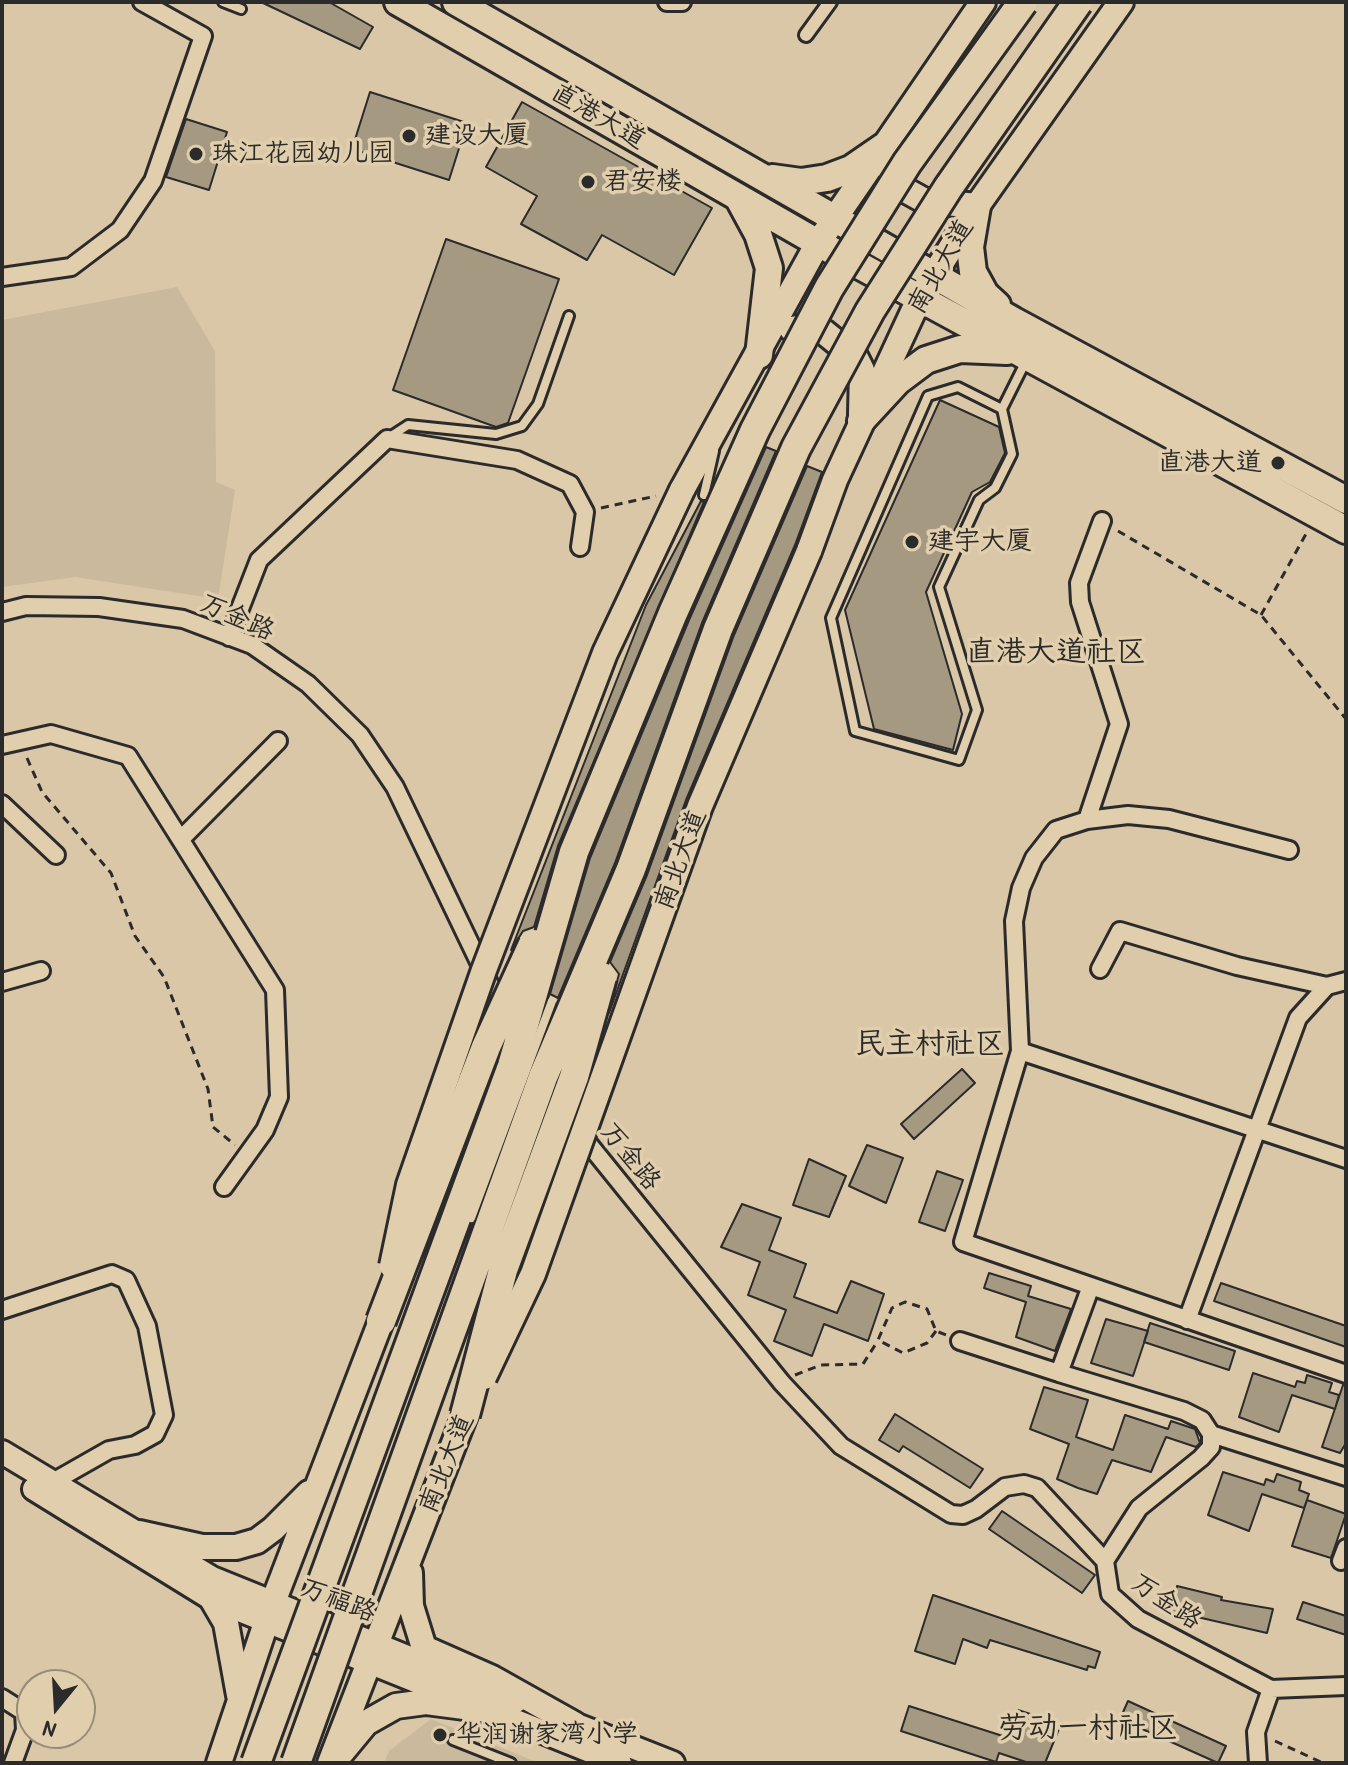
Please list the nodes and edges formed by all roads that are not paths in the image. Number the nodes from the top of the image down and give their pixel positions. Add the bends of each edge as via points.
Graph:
1 (142, 2) edge
2 (223, 2) edge
3 (398, 2) edge
4 (456, 2) edge
5 (667, 2) edge
6 (682, 2) edge
7 (830, 2) edge
8 (983, 2) edge
9 (1023, 2) edge
10 (1078, 2) edge
11 (1121, 2) edge
12 (241, 9) dead end
13 (806, 35) dead end
14 (883, 147) junction
15 (759, 176) junction
16 (739, 199) junction
17 (977, 206) junction
18 (835, 219) junction
19 (818, 243) junction
20 (934, 275) junction
21 (2, 277) edge
22 (919, 299) junction
23 (569, 316) dead end
24 (1014, 321) junction
25 (759, 355) junction
26 (1020, 355) junction
27 (1002, 409) junction
28 (861, 421) junction
29 (387, 439) junction
30 (1346, 500) edge
31 (1102, 521) road end
32 (1346, 530) edge
33 (580, 547) dead end
34 (2, 612) edge
35 (229, 637) junction
36 (278, 741) dead end
37 (2, 745) edge
38 (2, 804) edge
39 (1087, 820) junction
40 (181, 839) junction
41 (1289, 850) dead end
42 (574, 852) junction
43 (56, 855) dead end
44 (631, 869) junction
45 (1100, 969) dead end
46 (41, 971) dead end
47 (1346, 981) edge
48 (2, 982) edge
49 (1327, 986) junction
50 (1020, 1051) junction
51 (533, 1075) junction
52 (1256, 1128) junction
53 (1346, 1159) edge
54 (224, 1187) dead end
55 (469, 1224) dead end
56 (1091, 1286) junction
57 (2, 1310) edge
58 (1187, 1320) junction
59 (381, 1321) junction
60 (960, 1341) dead end
61 (1059, 1373) junction
62 (1346, 1374) edge
63 (465, 1415) junction
64 (1211, 1434) junction
65 (2, 1452) edge
66 (2, 1469) edge
67 (1346, 1477) edge
68 (51, 1483) junction
69 (316, 1485) junction
70 (139, 1533) junction
71 (413, 1548) junction
72 (1105, 1561) junction
73 (335, 1580) dead end
74 (212, 1599) junction
75 (268, 1614) junction
76 (319, 1624) junction
77 (372, 1654) junction
78 (1346, 1686) edge
79 (1271, 1689) junction
80 (2, 1698) edge
81 (240, 1700) junction
82 (487, 1710) junction
83 (574, 1724) junction
84 (453, 1740) dead end
85 (12, 1763) edge
86 (219, 1763) edge
87 (256, 1763) edge
88 (296, 1763) edge
89 (332, 1763) edge
90 (511, 1763) edge
91 (620, 1763) edge
92 (673, 1763) edge
93 (1258, 1763) edge

1 - 21 street via 203,36 153,181 120,230 71,267
2 - 12 lane
3 - 16 main road, 直港大道
4 - 15 main road, 直港大道
5 - 6 street
7 - 13 street
8 - 14 main road
9 - 42 highway, bridge via 907,163 829,288 755,430
10 - 44 highway, 南北大道, bridge via 870,311 796,448 718,629
11 - 17 main road, 南北大道
14 - 15 main road via 827,178 801,182
14 - 17 main road via 886,169 907,191 925,201
14 - 18 main road
15 - 18 main road, 直港大道
16 - 19 main road, 直港大道
16 - 25 main road via 769,268
17 - 20 main road, 南北大道
17 - 24 main road via 970,247 973,272 985,294
18 - 19 main road
18 - 20 main road, 直港大道
19 - 22 main road, 直港大道
19 - 25 main road
20 - 22 main road, 南北大道
20 - 24 main road, 直港大道
22 - 26 main road, 直港大道
22 - 28 main road, 南北大道
23 - 29 lane via 538,404 522,426 496,434 408,425
24 - 30 main road, 直港大道
25 - 28 main road via 785,331 803,327 841,343 862,370
25 - 59 main road, bridge via 722,419 693,493 605,653 409,1185
26 - 27 lane
26 - 28 main road via 960,349 926,360
26 - 32 main road, 直港大道
27 - 27 lane via 1012,454 995,488 979,500 939,587 977,710 959,760 855,731 831,618 928,396 958,387
28 - 63 main road, 南北大道, bridge via 803,549 700,806 533,1274
29 - 33 street via 517,460 570,484 585,512
29 - 35 street via 259,560
31 - 39 street via 1079,583 1080,602 1119,724
34 - 35 street, 万金路 via 26,606 99,607 183,619
35 - 51 street, 万金路 via 252,645 308,684 360,735 395,787
36 - 40 street
37 - 40 street via 51,734 128,756
38 - 43 street
39 - 41 street via 1128,815 1169,819
39 - 50 street via 1056,830 1034,858 1021,888 1014,921
40 - 54 street via 275,990 279,1097 265,1130
42 - 59 highway, bridge via 486,1047
42 - 87 highway, bridge via 512,1066
44 - 63 highway, bridge via 574,1077 503,1270
44 - 88 highway, 南北大道, bridge via 543,1077
45 - 49 street via 1120,931
46 - 48 street
47 - 49 street
49 - 52 street via 1298,1018
50 - 52 street
50 - 56 street via 963,1242
51 - 55 lane, bridge via 556,1003
51 - 72 street, 万金路 via 782,1383 841,1446 940,1508 963,1515 1005,1487 1037,1488
52 - 53 street
52 - 58 street
56 - 58 street
56 - 61 street
57 - 68 street via 112,1274 126,1280 147,1326 164,1415 155,1434 109,1450
58 - 62 street
59 - 69 main road
60 - 61 street
61 - 64 street via 1184,1411 1202,1420
63 - 71 main road, 南北大道
64 - 67 street
64 - 72 street via 1211,1447 1139,1508
65 - 68 street, 万福路
66 - 74 street, 万福路
68 - 70 street, 万福路
69 - 70 main road via 257,1541 236,1547 202,1547
69 - 75 main road
70 - 75 street, 万福路
71 - 77 main road, 南北大道
71 - 83 main road via 409,1594 424,1648
72 - 79 street, 万金路 via 1110,1594 1138,1619
73 - 76 lane
74 - 75 street, 万福路
74 - 81 main road via 226,1623
75 - 76 street, 万福路
75 - 81 main road
76 - 77 street, 万福路
77 - 82 street, 万福路
77 - 83 street, 万福路
77 - 89 main road, 南北大道
78 - 79 street
79 - 93 street via 1256,1732
80 - 85 street via 24,1712 25,1730
81 - 86 main road
82 - 89 main road via 426,1702 396,1706 366,1723
82 - 91 street, 万福路
83 - 92 street, 万福路
84 - 90 lane

